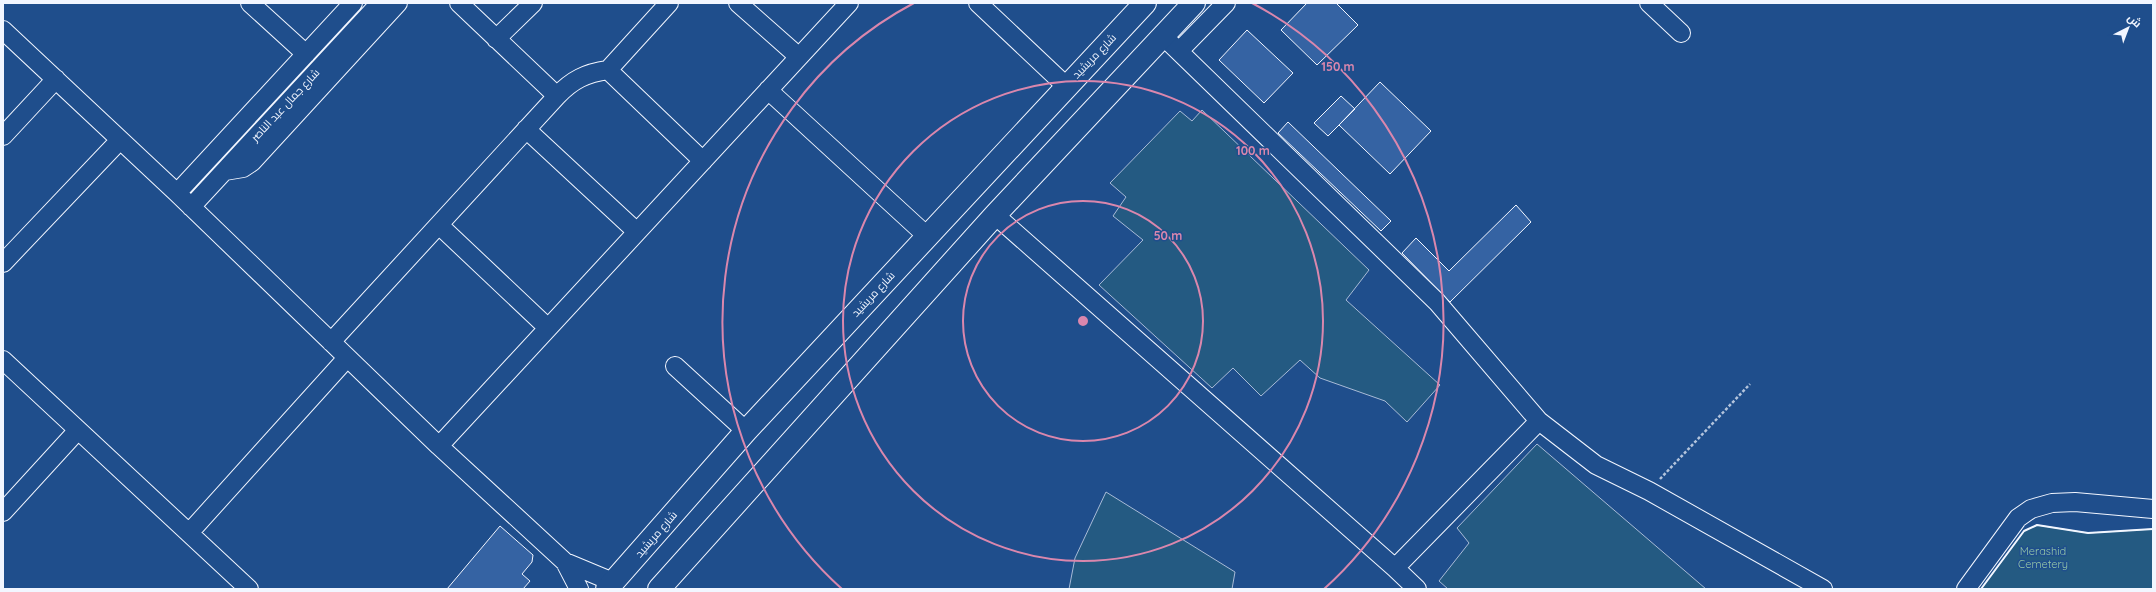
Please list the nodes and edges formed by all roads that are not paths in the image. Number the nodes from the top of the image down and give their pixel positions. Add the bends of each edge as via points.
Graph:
1 (250, 3) edge
2 (353, 3) edge
3 (380, 3) edge
4 (398, 3) edge
5 (459, 3) edge
6 (533, 3) edge
7 (669, 3) edge
8 (738, 3) edge
9 (849, 3) edge
10 (978, 3) edge
11 (1145, 3) edge
12 (1194, 3) edge
13 (1226, 3) edge
14 (1649, 3) edge
15 (3, 30) edge
16 (1681, 33) dead end
17 (496, 39) junction
18 (1171, 44) junction
19 (306, 54) junction
20 (799, 57) junction
21 (608, 70) junction
22 (56, 79) junction
23 (1066, 86) junction
24 (768, 90) junction
25 (557, 96) junction
26 (526, 129) junction
27 (3, 136) edge
28 (120, 140) junction
29 (703, 161) junction
30 (224, 170) junction
31 (177, 193) junction
32 (190, 207) junction
33 (995, 215) junction
34 (439, 225) junction
35 (637, 232) junction
36 (927, 236) junction
37 (3, 263) edge
38 (548, 328) junction
39 (331, 342) junction
40 (347, 358) junction
41 (3, 360) edge
42 (675, 366) dead end
43 (1539, 421) junction
44 (78, 430) junction
45 (746, 431) junction
46 (439, 446) junction
47 (2153, 509) edge
48 (3, 512) edge
49 (189, 533) junction
50 (565, 562) junction
51 (1395, 568) junction
52 (610, 585) edge
53 (249, 589) edge
54 (579, 589) edge
55 (660, 589) edge
56 (1417, 589) edge
57 (1823, 589) edge
58 (1966, 589) edge

1 - 19 street
2 - 19 street, شارع جمال عبد الناصر
3 - 30 street, شارع جمال عبد الناصر
4 - 30 street via 252,162 243,168
5 - 17 street
6 - 17 street
7 - 21 street
8 - 20 street
9 - 20 street
10 - 23 street
11 - 23 main road, شارع مريشيد
12 - 18 main road
13 - 18 street
14 - 16 street
15 - 22 street
17 - 25 street
18 - 33 main road
18 - 43 street via 1436,302
19 - 31 street, شارع جمال عبد الناصر
20 - 24 street
21 - 25 street via 583,75 569,83
21 - 29 street
22 - 27 street
22 - 28 street
23 - 36 main road, شارع مريشيد
24 - 29 street
24 - 36 street
25 - 26 street
26 - 34 street
26 - 35 street
28 - 31 street
28 - 37 street
29 - 35 street
30 - 32 street, شارع جمال عبد الناصر
31 - 32 street
32 - 39 street
33 - 51 street
33 - 55 main road
34 - 38 street
34 - 39 street
35 - 38 street
36 - 45 main road, شارع مريشيد
38 - 46 street
39 - 40 street
40 - 46 street
40 - 49 street
41 - 44 street
42 - 45 street
43 - 51 street
43 - 57 street via 1596,465 1648,491
44 - 48 street
44 - 49 street
45 - 52 main road, شارع مريشيد
46 - 50 street
47 - 58 street via 2075,502 2052,503 2031,508 2018,518
49 - 53 street
50 - 52 street
50 - 54 street
51 - 56 street

